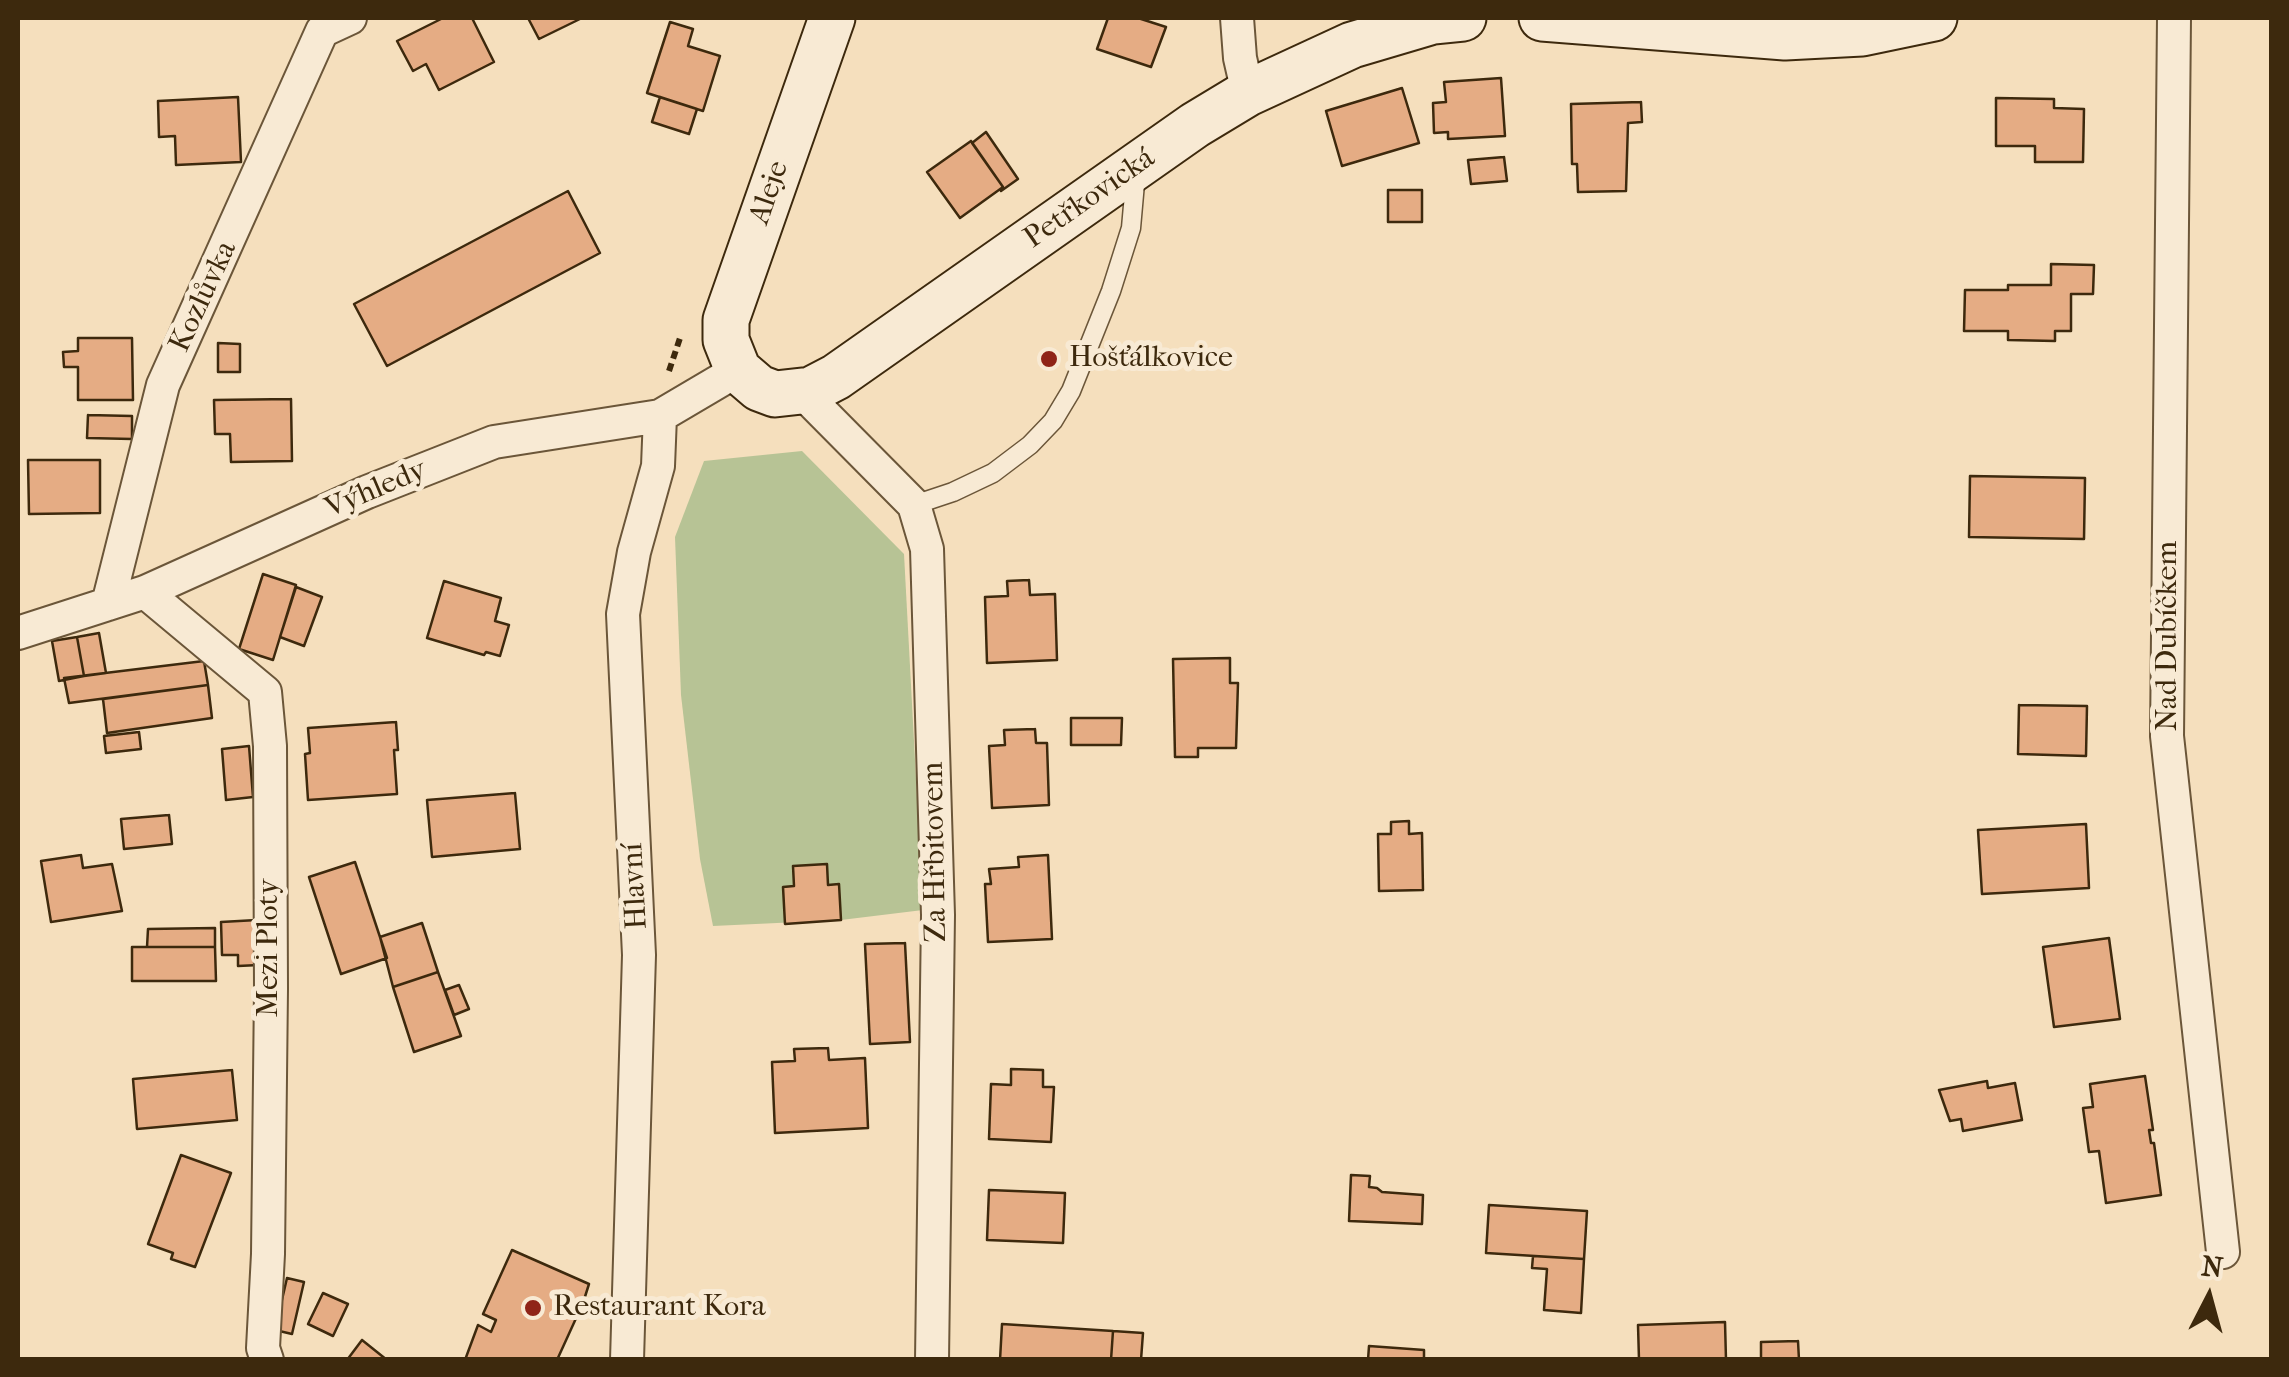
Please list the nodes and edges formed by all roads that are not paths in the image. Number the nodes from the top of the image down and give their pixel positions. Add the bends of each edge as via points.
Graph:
1 (350, 18) edge
2 (832, 18) edge
3 (1237, 18) edge
4 (1463, 18) edge
5 (1542, 18) edge
6 (1934, 18) edge
7 (2174, 18) edge
8 (1248, 93) junction
9 (1135, 167) junction
10 (738, 370) junction
11 (802, 392) junction
12 (660, 416) junction
13 (914, 505) junction
14 (146, 592) junction
15 (108, 604) junction
16 (18, 633) edge
17 (2224, 1252) dead end
18 (267, 1360) edge
19 (626, 1360) edge
20 (932, 1360) edge

1 - 15 street, Kozlůvka via 322,31 163,385
2 - 10 street, Aleje via 726,320
3 - 8 street
4 - 8 street, Petřkovická via 1352,45
5 - 6 street via 1785,36 1880,30
7 - 17 street, Nad Dubíčkem via 2167,736
8 - 9 street, Petřkovická
9 - 11 street, Petřkovická via 836,377
9 - 13 lane via 1131,228 1076,378 1053,421 993,472
10 - 11 street via 766,391
10 - 12 street, Výhledy
11 - 13 street, Za Hřbitovem
12 - 14 street, Výhledy via 494,442
12 - 19 street, Hlavní via 658,466 623,614 640,954
13 - 20 street, Za Hřbitovem via 927,548 938,916
14 - 15 street, Výhledy
14 - 18 street, Mezi Ploty via 265,692 271,989
15 - 16 street, Výhledy

